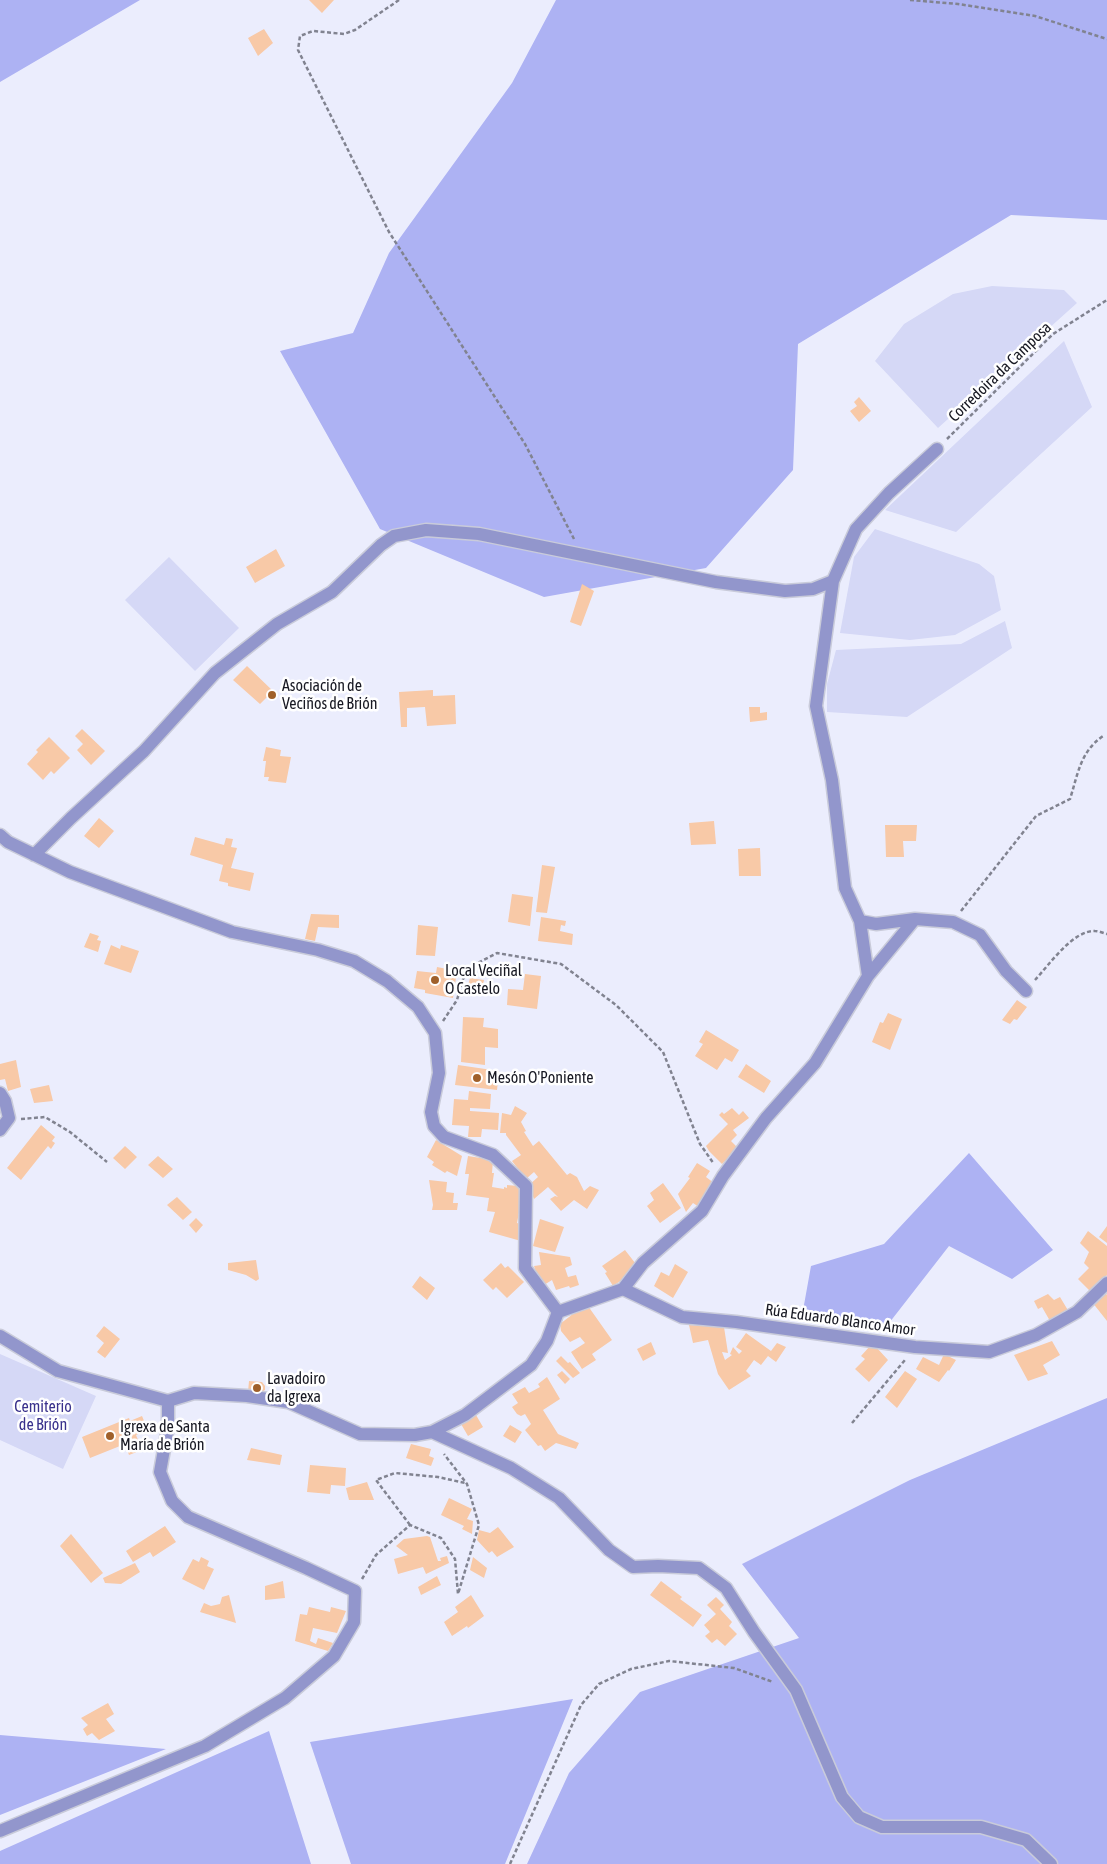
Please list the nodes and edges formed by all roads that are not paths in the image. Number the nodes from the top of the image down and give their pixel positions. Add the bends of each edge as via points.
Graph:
1 (937, 448) road end
2 (834, 581) junction
3 (0, 835) edge
4 (34, 855) junction
5 (915, 919) junction
6 (860, 921) junction
7 (868, 976) junction
8 (1026, 991) road end
9 (0, 1093) edge
10 (0, 1130) edge
11 (1107, 1283) edge
12 (623, 1289) junction
13 (558, 1312) junction
14 (0, 1336) edge
15 (168, 1401) junction
16 (432, 1432) junction
17 (0, 1831) edge
18 (1051, 1864) edge

1 - 2 street via 856,529
2 - 4 street via 813,589 785,591 716,582 479,534 426,530 394,536 332,592 277,624 216,673 144,751
2 - 6 street via 816,706 832,780 845,888
3 - 4 street
4 - 13 street via 70,872 232,932 354,961 418,1007 435,1033 439,1073 431,1112 434,1126 444,1137 493,1155 526,1186 525,1268
5 - 6 street via 876,924
5 - 7 street
5 - 8 street via 953,922 980,935 1006,971
6 - 7 street
7 - 12 street via 815,1063 766,1118 723,1176 702,1211 643,1263
9 - 10 street via 10,1118
11 - 12 street, Rúa Eduardo Blanco Amor via 1077,1312 1036,1334 989,1352 915,1347 682,1317
12 - 13 street
13 - 16 street via 547,1340 531,1365 464,1415
14 - 15 street via 58,1371
15 - 16 street via 194,1393 247,1396 288,1402 360,1434 415,1435
15 - 17 street via 168,1427 160,1472 172,1501 188,1517 355,1591 354,1622 334,1656 285,1698 205,1746
16 - 18 street via 511,1468 559,1498 608,1550 633,1567 699,1568 726,1588 796,1690 842,1797 859,1817 882,1827 981,1827 1026,1840

